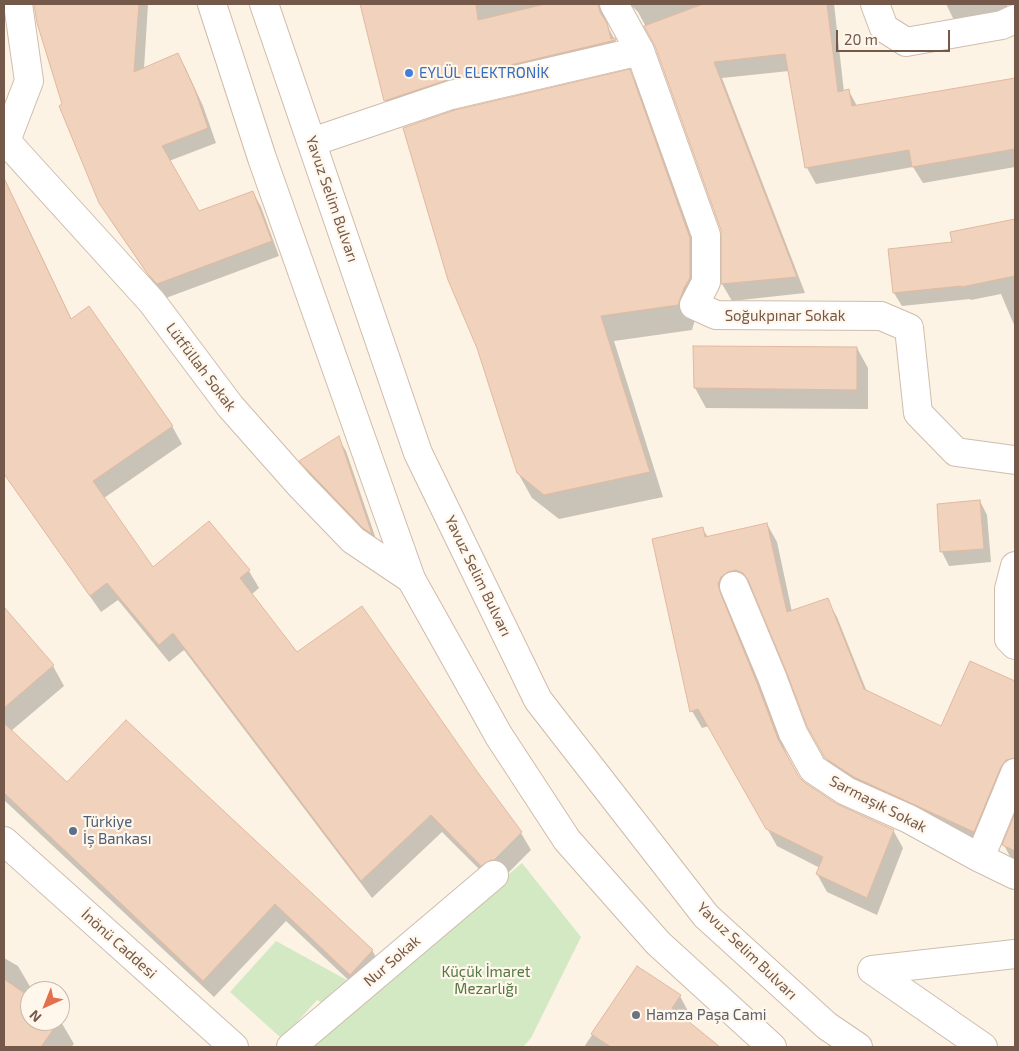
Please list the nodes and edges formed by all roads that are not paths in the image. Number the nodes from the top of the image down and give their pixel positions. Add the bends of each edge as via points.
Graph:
1 (18, 4) edge
2 (212, 4) edge
3 (264, 4) edge
4 (614, 4) edge
5 (875, 4) edge
6 (1015, 19) edge
7 (640, 51) junction
8 (5, 141) edge
9 (312, 142) junction
10 (1015, 460) edge
11 (1015, 566) edge
12 (411, 579) junction
13 (734, 586) dead end
14 (1015, 645) edge
15 (1014, 781) edge
16 (4, 841) edge
17 (980, 858) junction
18 (494, 874) dead end
19 (1015, 875) edge
20 (1015, 954) edge
21 (234, 1047) edge
22 (290, 1047) edge
23 (772, 1047) edge
24 (858, 1047) edge
25 (983, 1047) edge

1 - 8 street via 29,81
2 - 12 street via 262,158
3 - 9 street, Yavuz Selim Bulvarı
4 - 7 street, Soğukpınar Sokak
5 - 6 street via 884,28 906,42 1002,25
7 - 9 street via 450,95
7 - 10 street, Soğukpınar Sokak via 706,236 706,282 694,305 716,315 882,316 909,328 918,413 956,452
8 - 12 street, Lütfüllah Sokak via 152,302 230,406 299,484 353,540
9 - 24 street, Yavuz Selim Bulvarı via 418,453 538,700 706,916 827,1026
11 - 14 street via 1009,589 1009,639
12 - 23 street via 499,736 567,840 658,943
13 - 17 street, Sarmaşık Sokak via 793,733 813,769 846,791 910,819
15 - 17 street
16 - 21 street, İnönü Caddesi
17 - 19 street, Sarmaşık Sokak
18 - 22 street, Nur Sokak
20 - 25 street via 872,970

